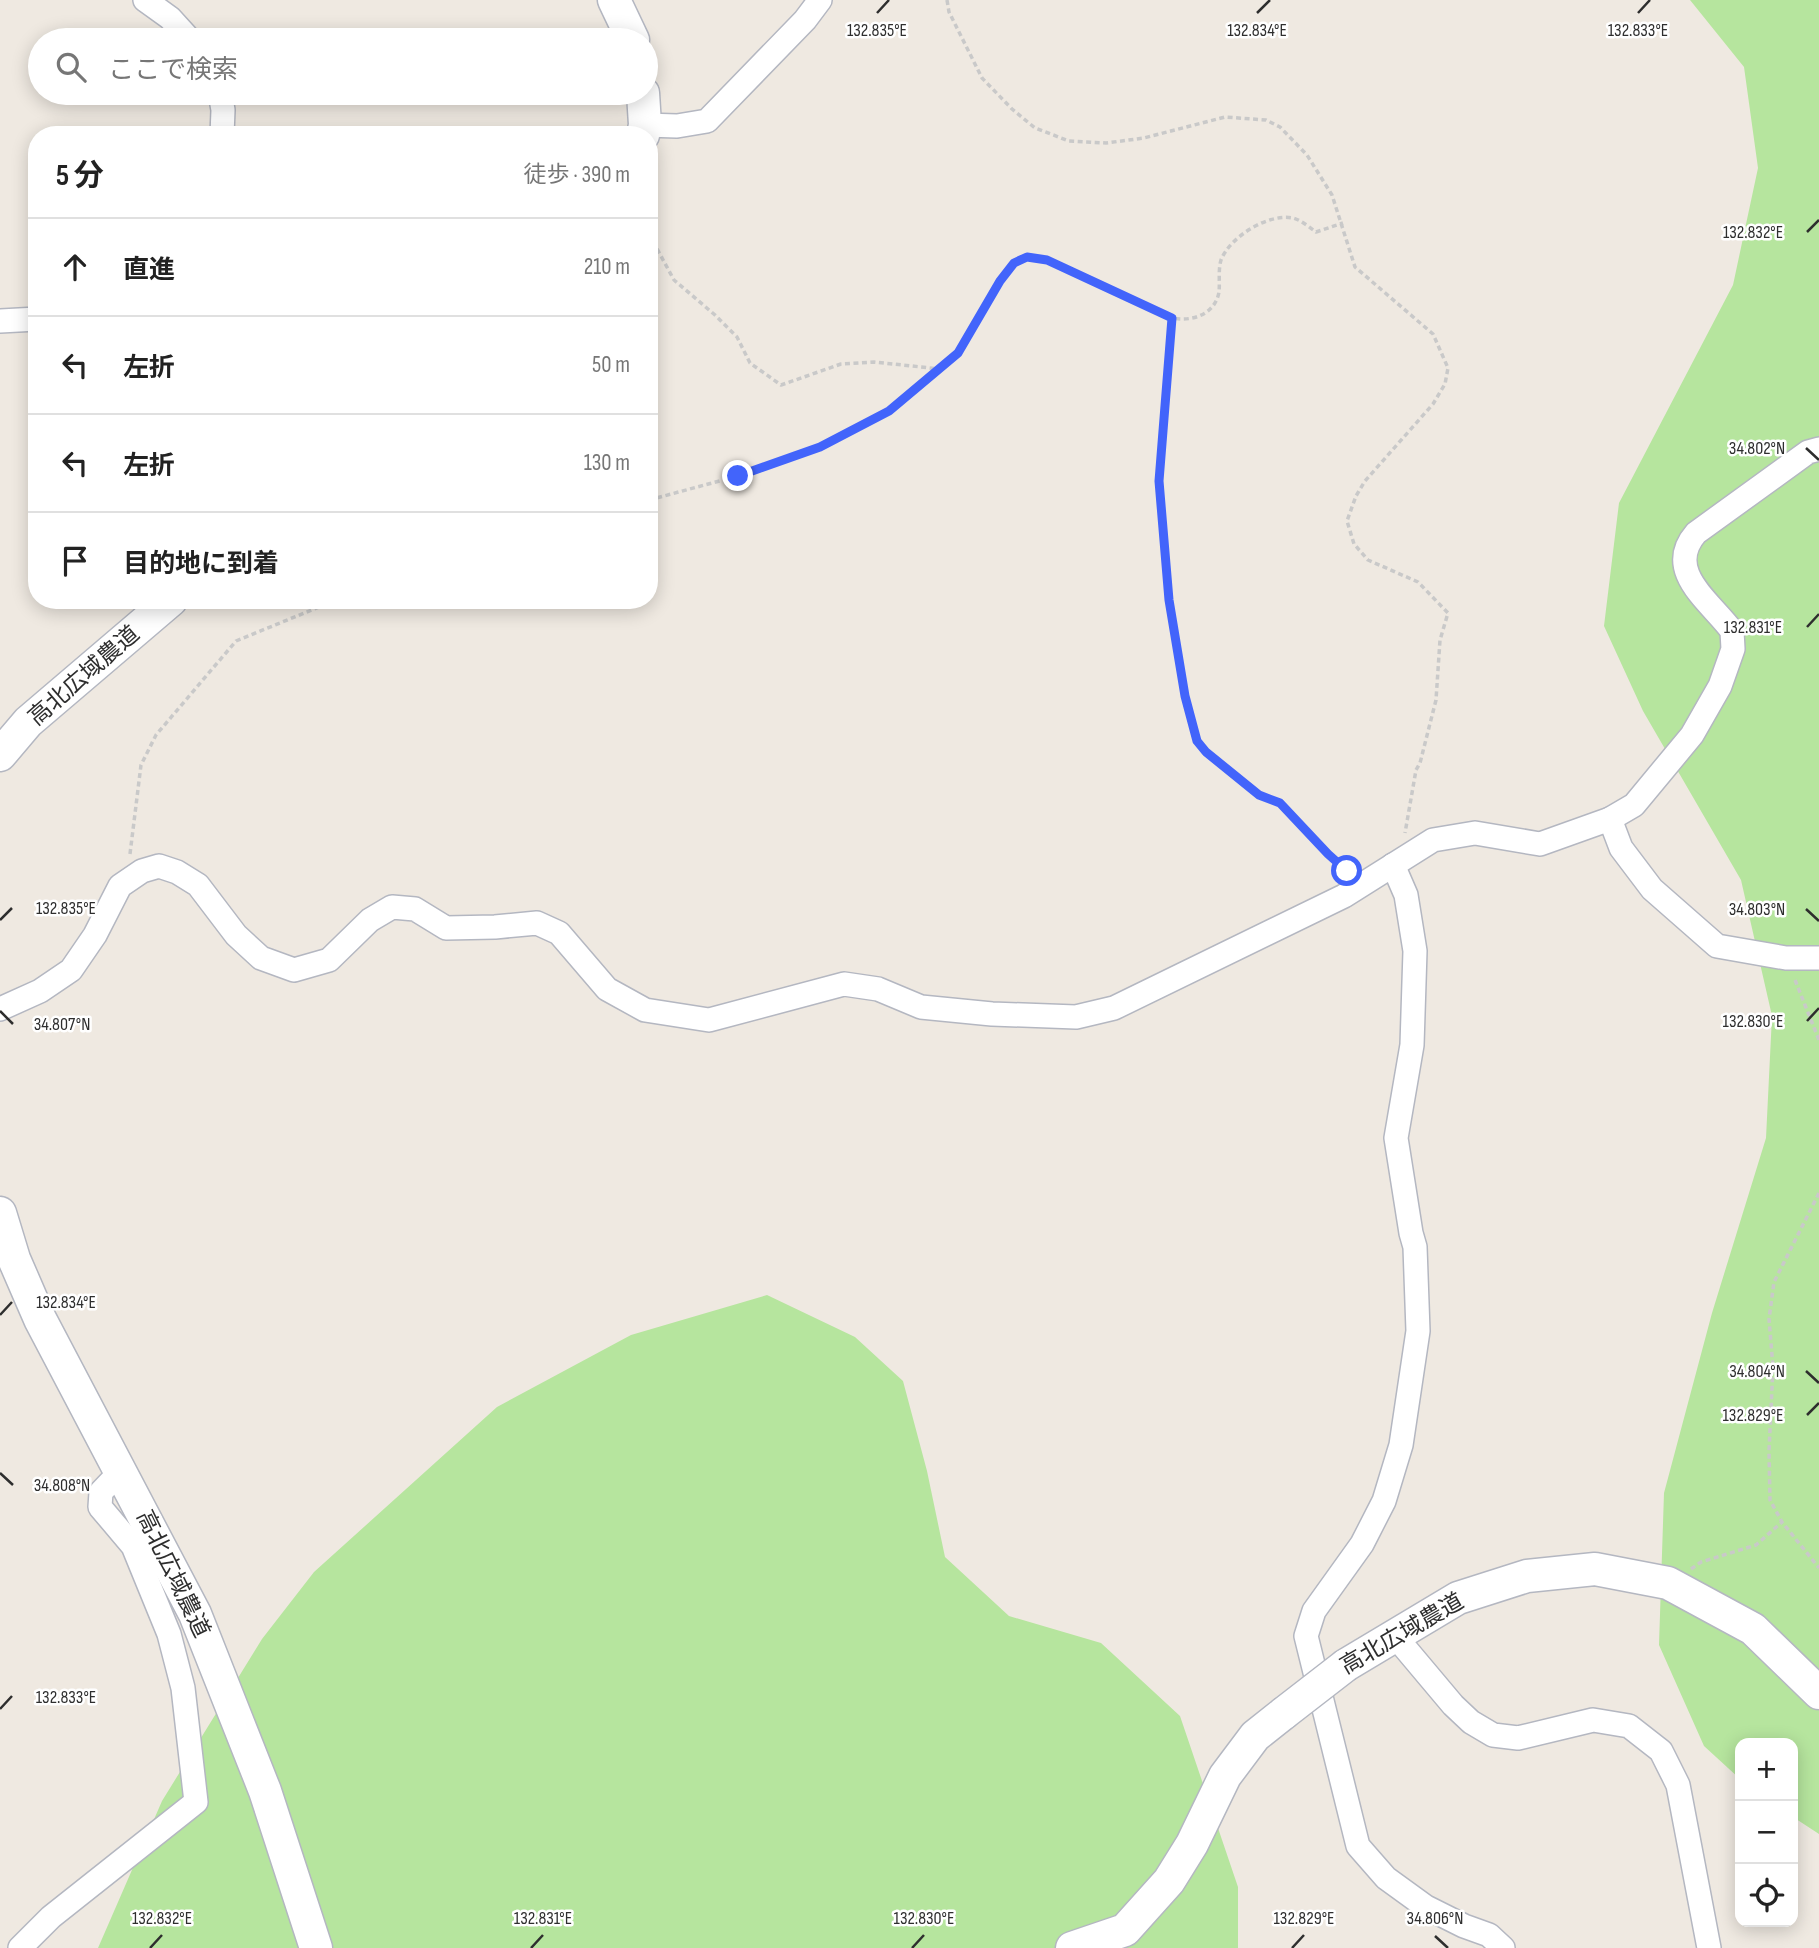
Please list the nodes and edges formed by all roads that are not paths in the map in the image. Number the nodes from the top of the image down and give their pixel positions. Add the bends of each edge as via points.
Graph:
1 (145, 0) edge
2 (614, 0) edge
3 (820, 0) edge
4 (179, 28) edge
5 (627, 28) edge
6 (222, 105) edge
7 (643, 105) edge
8 (222, 126) edge
9 (644, 126) edge
10 (658, 128) edge
11 (28, 319) edge
12 (0, 321) edge
13 (1819, 449) edge
14 (160, 609) edge
15 (0, 755) edge
16 (1610, 819) junction
17 (1398, 862) junction
18 (1819, 958) edge
19 (0, 1009) edge
20 (0, 1213) edge
21 (121, 1471) junction
22 (1395, 1636) junction
23 (1819, 1693) edge
24 (20, 1948) edge
25 (316, 1948) edge
26 (1072, 1948) edge
27 (1503, 1948) edge
28 (1709, 1948) edge

1 - 4 street
2 - 5 street
3 - 10 street via 707,121
6 - 8 street
7 - 9 street
11 - 12 street
13 - 16 street via 1779,472 1688,543 1685,558 1690,583 1732,631 1733,649 1720,686 1692,734 1634,805
14 - 15 street, 高北広域農道 via 28,722
16 - 17 street via 1540,844 1475,832 1433,840
16 - 18 street via 1625,855 1653,889 1717,946 1786,958
17 - 19 street via 1276,931 1114,1008 1076,1017 921,1007 878,989 844,984 709,1020 645,1010 607,989 559,933 537,923 446,928 415,909 392,907 370,920 329,960 294,970 261,958 236,935 198,885 159,866 120,886 71,970
17 - 27 street via 1415,951 1412,1045 1396,1138 1415,1247 1418,1331 1401,1445 1384,1500 1362,1545 1314,1611 1306,1636 1358,1846 1387,1878 1426,1908 1489,1935
20 - 21 street, 高北広域農道 via 40,1319
21 - 24 street via 101,1492 100,1507 133,1546 169,1634 183,1688 196,1802 51,1917
21 - 25 street, 高北広域農道 via 195,1614 227,1689
22 - 23 street, 高北広域農道 via 1458,1598 1527,1576 1595,1569 1668,1583 1753,1629
22 - 26 street, 高北広域農道, bridge via 1346,1665 1255,1736 1225,1776 1169,1881 1125,1930
22 - 28 street via 1453,1705 1493,1735 1518,1738 1593,1720 1629,1726 1661,1751 1678,1785

